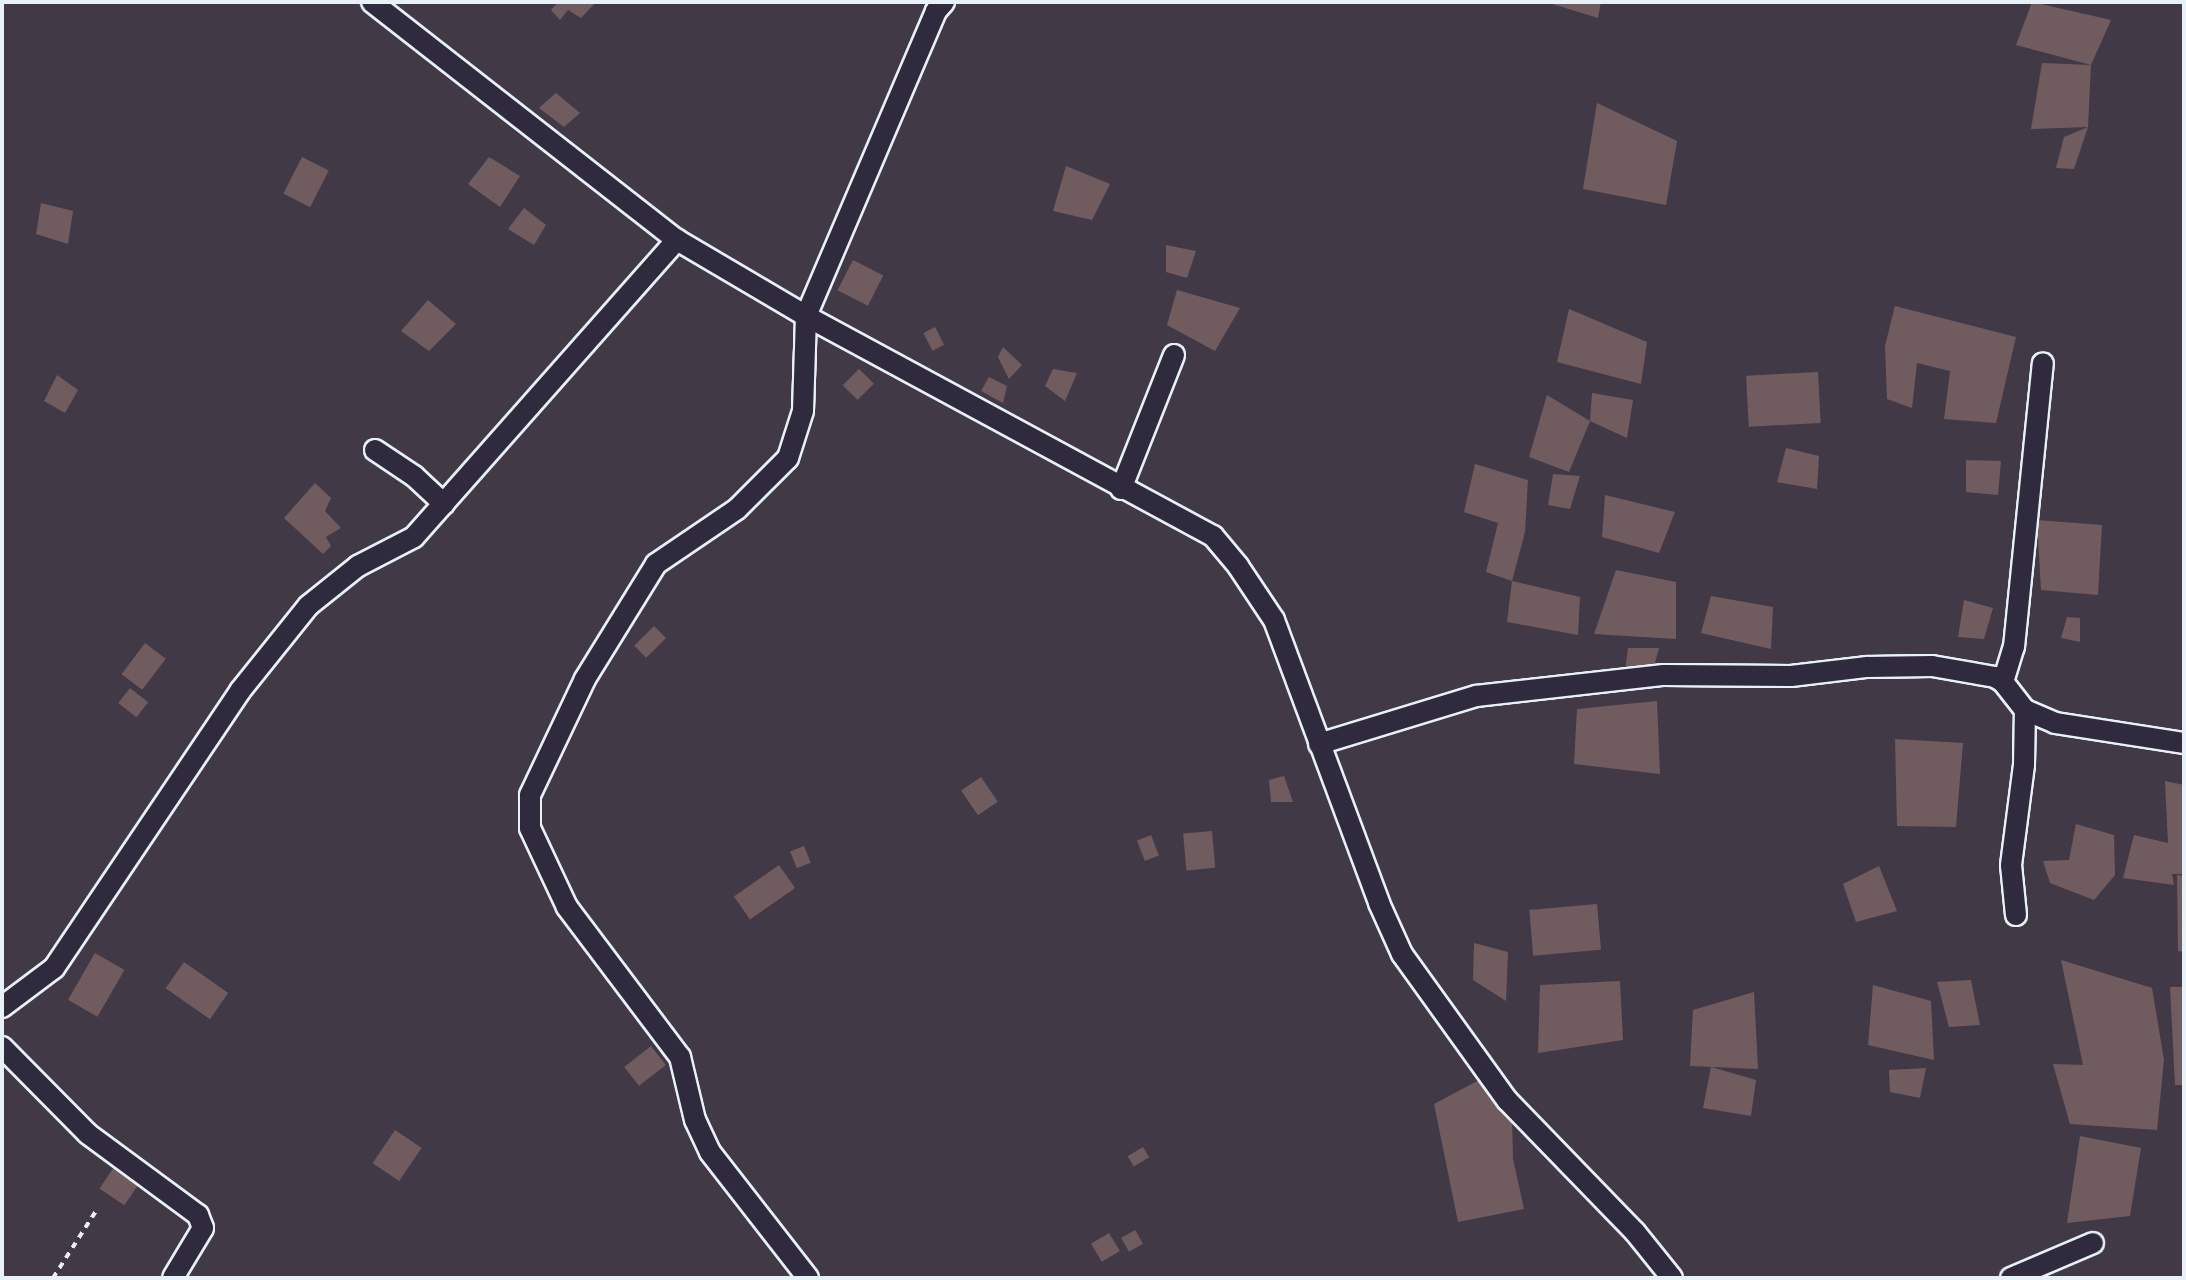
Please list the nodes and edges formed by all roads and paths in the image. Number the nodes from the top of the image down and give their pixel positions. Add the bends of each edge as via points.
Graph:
1 (372, 2) edge
2 (944, 2) edge
3 (677, 240) junction
4 (806, 316) junction
5 (1174, 355) dead end
6 (2043, 363) dead end
7 (375, 450) dead end
8 (1121, 489) junction
9 (444, 504) junction
10 (2003, 682) junction
11 (2025, 710) junction
12 (2184, 743) edge
13 (1319, 744) junction
14 (2016, 915) dead end
15 (2, 1007) edge
16 (2, 1047) edge
17 (98, 1208) dead end
18 (2093, 1243) dead end
19 (53, 1278) edge
20 (173, 1278) edge
21 (808, 1278) edge
22 (1672, 1278) edge
23 (2011, 1278) edge

1 - 3 street
2 - 4 street
3 - 4 street
3 - 9 street
4 - 8 street
4 - 21 street via 803,411 788,458 737,509 656,564 585,679 530,795 530,828 567,907 680,1057 695,1120 710,1152
5 - 8 street
6 - 10 street via 2014,647
7 - 9 street
8 - 13 street via 1213,536 1238,566 1274,620
9 - 15 street via 414,537 358,566 308,606 240,691 54,968
10 - 11 street
10 - 13 street via 1985,673 1932,666 1791,676 1664,675 1476,696
11 - 12 street via 2068,726
11 - 14 street via 2011,865
13 - 22 street via 1379,903 1426,991 1507,1100 1635,1232
16 - 20 street via 88,1134 198,1215 203,1228
17 - 19 path
18 - 23 street

